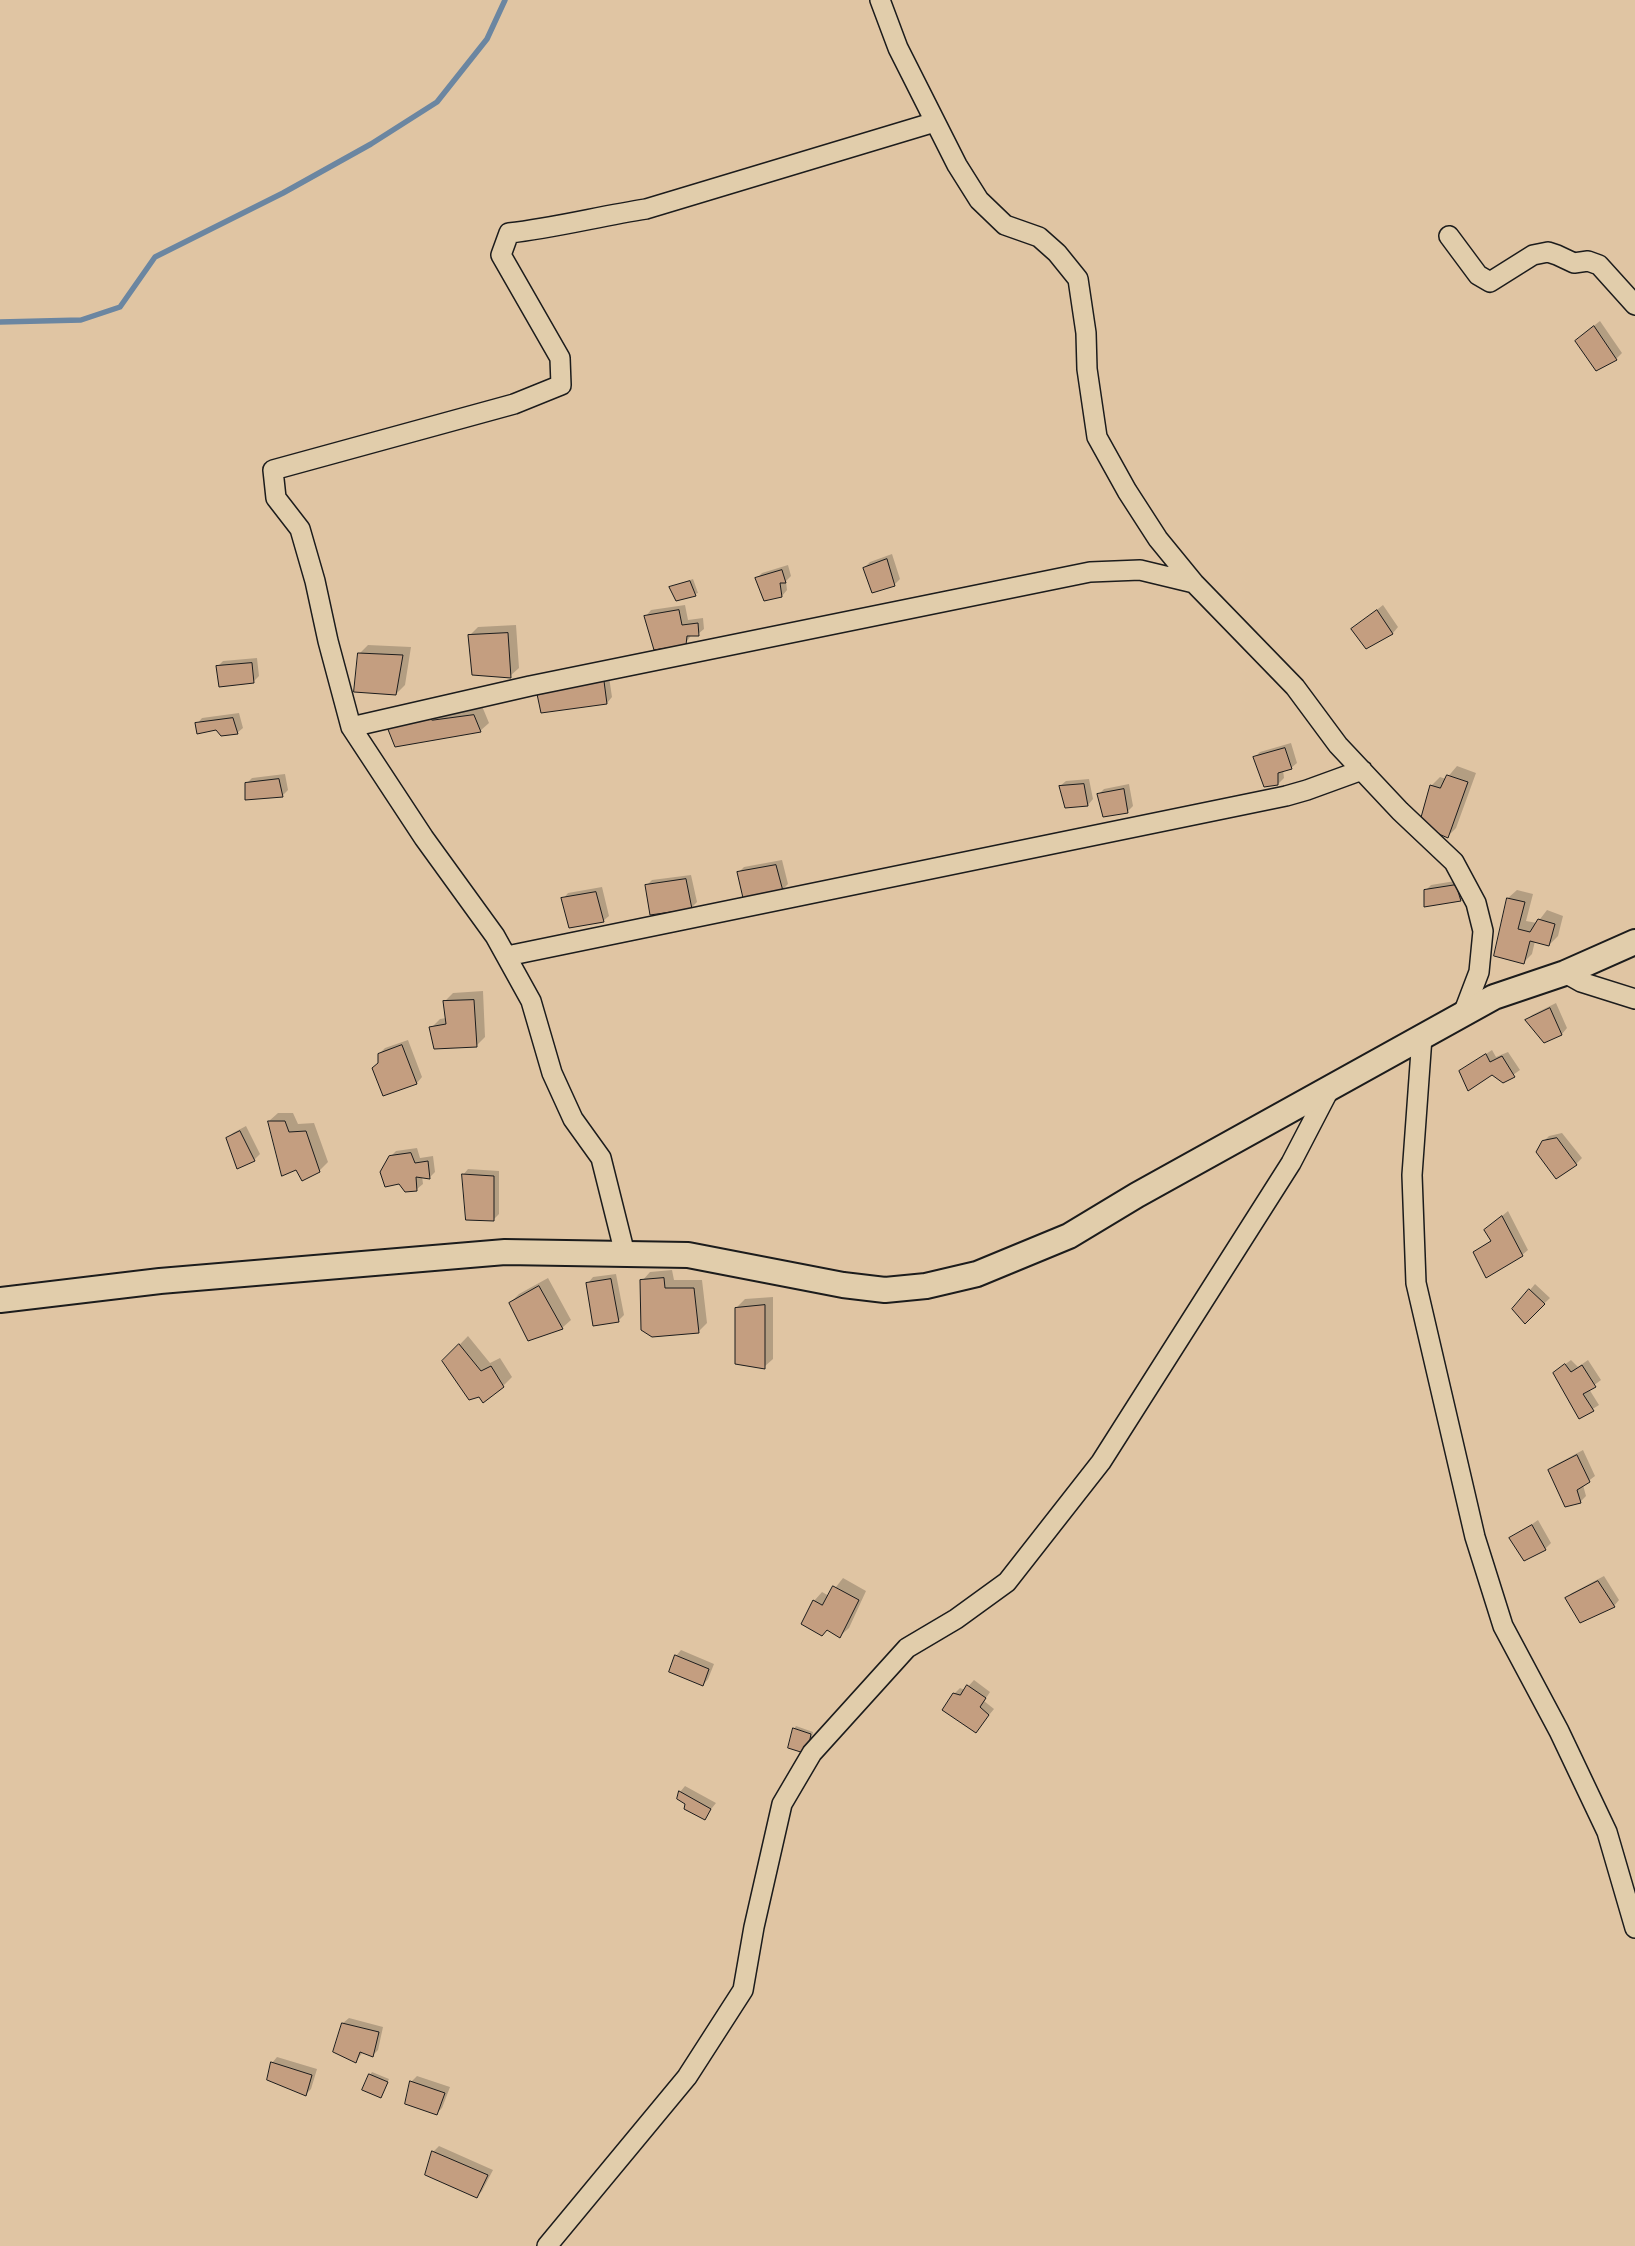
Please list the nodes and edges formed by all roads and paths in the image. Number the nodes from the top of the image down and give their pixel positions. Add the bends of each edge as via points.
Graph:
1 (880, 0) edge
2 (935, 122) junction
3 (1449, 236) dead end
4 (1635, 306) edge
5 (1194, 583) junction
6 (351, 727) junction
7 (1362, 770) junction
8 (1635, 942) edge
9 (507, 956) junction
10 (1565, 973) junction
11 (1635, 999) edge
12 (1463, 1014) junction
13 (1422, 1037) junction
14 (1330, 1088) junction
15 (625, 1254) junction
16 (0, 1300) edge
17 (1635, 1928) edge
18 (548, 2246) edge

1 - 2 street via 898,48
2 - 5 street via 979,200 1005,225 1039,237 1078,279 1097,437 1153,531
2 - 6 street via 646,209 509,234 501,254 560,358 561,385 514,404 274,470 276,498 300,529
3 - 4 street via 1478,275 1490,282 1534,255 1548,252 1574,263 1588,261 1599,265
5 - 6 street via 1140,570 1090,572 606,670
5 - 7 street via 1295,687
6 - 9 street
7 - 9 street via 1286,796
7 - 12 street via 1454,862 1476,903 1483,931 1478,972
8 - 10 main road
9 - 15 street via 531,1000 552,1073 573,1119 601,1158
10 - 11 street via 1581,982
10 - 12 main road via 1494,997
12 - 13 main road
13 - 14 main road
13 - 17 street via 1412,1175 1416,1283 1473,1528 1503,1626 1559,1731 1606,1832
14 - 15 main road via 1145,1190 1070,1236 977,1274 926,1286 885,1290 843,1285 688,1254
14 - 18 street via 1291,1163 1100,1462 1007,1582 908,1648 812,1753 782,1804 743,1990 687,2077
15 - 16 main road via 505,1252 160,1281

